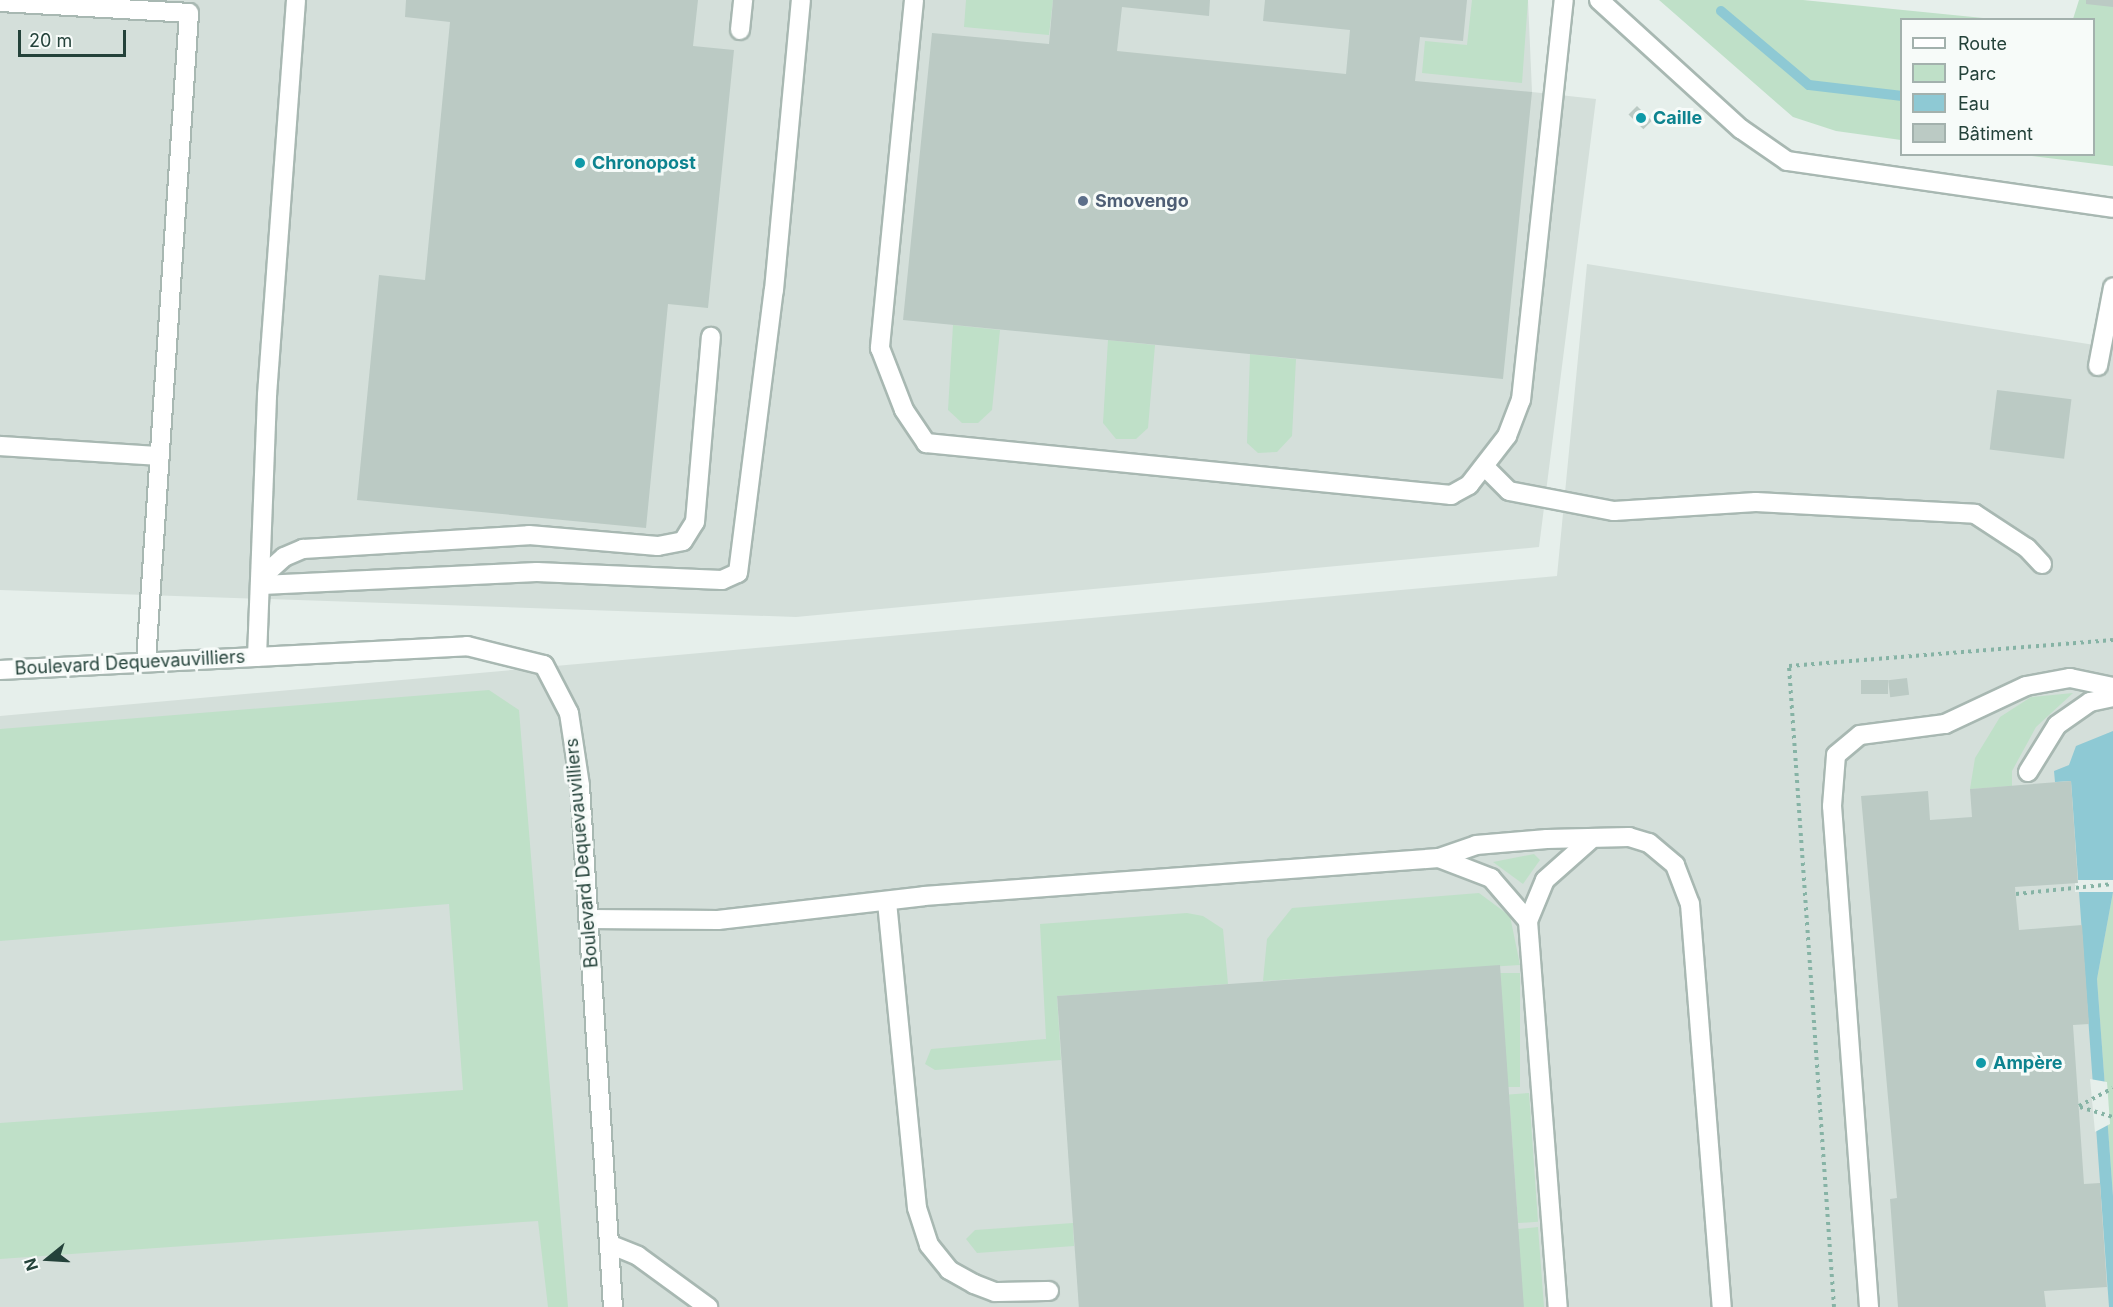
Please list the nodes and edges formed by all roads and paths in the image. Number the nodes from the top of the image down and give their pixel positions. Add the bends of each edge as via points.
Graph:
1 (296, 0) edge
2 (743, 0) edge
3 (801, 0) edge
4 (914, 0) edge
5 (1564, 0) edge
6 (1599, 0) edge
7 (0, 2) edge
8 (189, 7) edge
9 (740, 30) dead end
10 (2113, 208) edge
11 (2113, 287) edge
12 (711, 337) dead end
13 (2098, 366) dead end
14 (0, 446) edge
15 (160, 456) junction
16 (1484, 466) junction
17 (2042, 564) dead end
18 (263, 581) junction
19 (257, 657) junction
20 (146, 662) junction
21 (0, 670) edge
22 (2113, 687) edge
23 (2113, 697) edge
24 (2028, 772) dead end
25 (1590, 840) junction
26 (1439, 858) junction
27 (2113, 884) edge
28 (2016, 894) dead end
29 (888, 902) junction
30 (589, 919) junction
31 (1528, 921) junction
32 (2113, 1088) edge
33 (2113, 1118) edge
34 (609, 1244) junction
35 (1049, 1291) dead end
36 (613, 1307) edge
37 (708, 1307) edge
38 (1558, 1307) edge
39 (1722, 1307) edge
40 (1869, 1307) edge

1 - 18 street via 267,395
2 - 9 street
3 - 18 street via 774,290 738,573 722,580 537,572
4 - 16 street via 880,348 904,410 926,443 1451,495 1469,485
5 - 16 street via 1521,400 1507,436
6 - 10 street via 1742,129 1787,161
7 - 8 street
8 - 15 street
11 - 13 street
12 - 18 street via 695,522 683,541 658,546 529,535 303,549 284,557
14 - 15 street
15 - 20 street
16 - 17 street via 1509,491 1614,511 1756,502 1975,514 2027,548
18 - 19 street
19 - 20 street, Boulevard Dequevauvilliers
19 - 30 street, Boulevard Dequevauvilliers via 466,646 544,665 569,713
20 - 21 street, Boulevard Dequevauvilliers
22 - 40 street via 2070,678 2026,686 1945,724 1860,735 1836,755 1832,806
23 - 24 street via 2090,702 2057,725
25 - 26 street via 1476,845
25 - 31 street via 1545,880
25 - 39 street via 1629,837 1649,843 1675,865 1690,904
26 - 29 street
26 - 31 street via 1491,878
27 - 28 path
29 - 30 street via 673,923
29 - 35 street via 917,1208 928,1245 949,1270 995,1292
30 - 34 street, Boulevard Dequevauvilliers
31 - 38 street
32 - 33 path via 2079,1106
34 - 36 street, Boulevard Dequevauvilliers
34 - 37 street via 638,1256

